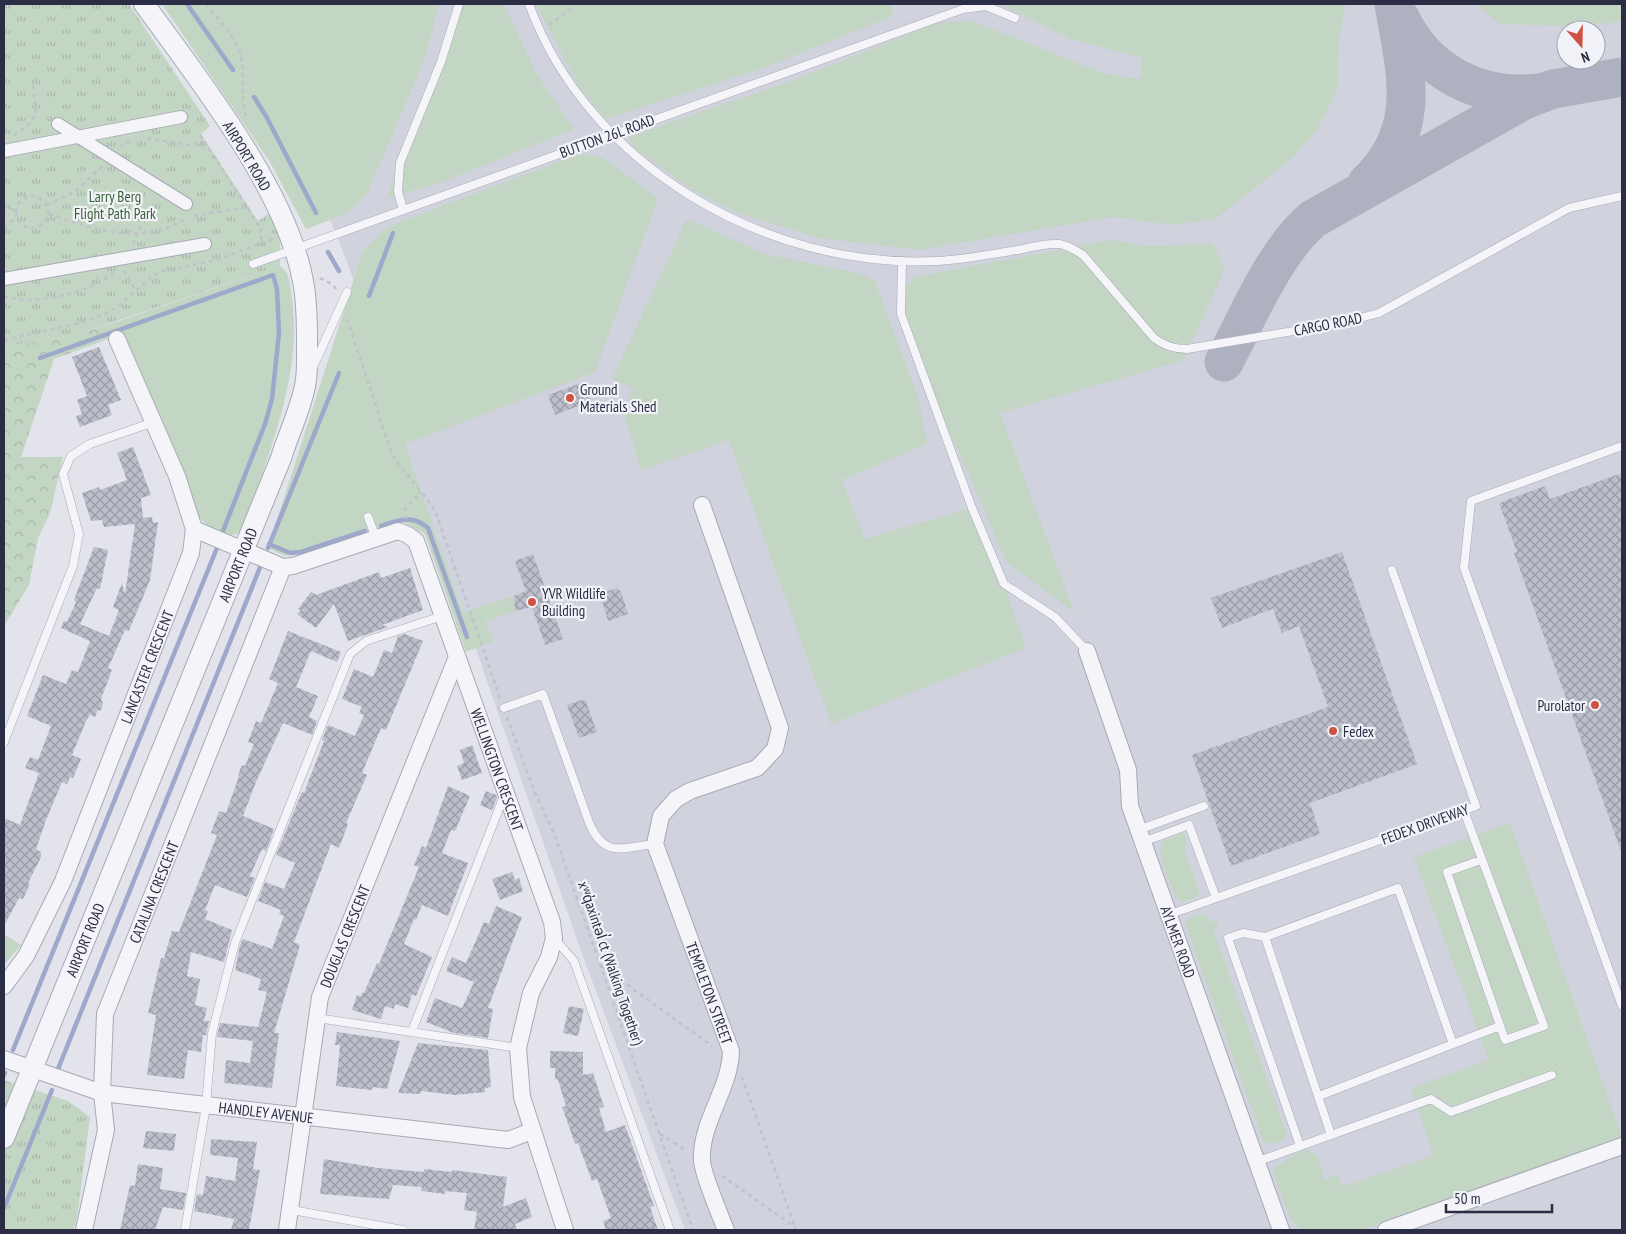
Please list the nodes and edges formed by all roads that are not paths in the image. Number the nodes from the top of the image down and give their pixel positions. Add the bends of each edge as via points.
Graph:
1 (144, 4) edge
2 (459, 4) edge
3 (529, 4) edge
4 (1015, 18) dead end
5 (181, 117) dead end
6 (58, 124) dead end
7 (613, 133) junction
8 (79, 137) junction
9 (4, 151) edge
10 (1622, 196) edge
11 (186, 204) dead end
12 (403, 209) junction
13 (204, 244) dead end
14 (294, 248) junction
15 (902, 261) junction
16 (253, 264) dead end
17 (4, 279) edge
18 (347, 292) dead end
19 (116, 339) dead end
20 (305, 387) junction
21 (154, 422) junction
22 (1622, 446) edge
23 (702, 504) dead end
24 (368, 517) dead end
25 (194, 529) junction
26 (376, 538) junction
27 (243, 550) junction
28 (283, 567) junction
29 (1392, 570) dead end
30 (442, 616) junction
31 (1088, 650) joint
32 (456, 656) junction
33 (503, 706) road end
34 (4, 742) edge
35 (506, 791) junction
36 (1204, 806) dead end
37 (1464, 811) junction
38 (1141, 836) junction
39 (656, 844) junction
40 (1481, 860) junction
41 (1216, 898) junction
42 (1168, 915) junction
43 (1265, 937) junction
44 (554, 938) junction
45 (4, 986) edge
46 (1622, 1006) edge
47 (317, 1018) junction
48 (1500, 1026) junction
49 (412, 1031) junction
50 (1453, 1044) junction
51 (518, 1048) junction
52 (4, 1059) edge
53 (32, 1069) junction
54 (1552, 1075) dead end
55 (102, 1093) junction
56 (1318, 1096) junction
57 (206, 1106) junction
58 (305, 1116) junction
59 (532, 1131) junction
60 (1331, 1135) junction
61 (4, 1138) edge
62 (1300, 1146) junction
63 (1622, 1146) edge
64 (1256, 1162) junction
65 (292, 1210) junction
66 (84, 1230) edge
67 (185, 1230) edge
68 (287, 1230) edge
69 (403, 1230) edge
70 (565, 1230) edge
71 (670, 1230) edge
72 (726, 1230) edge
73 (1281, 1230) edge
74 (1386, 1230) edge

1 - 14 street, AIRPORT ROAD via 260,174
2 - 12 lane via 441,62 400,164 398,192
3 - 7 lane via 568,78
4 - 7 lane, BUTTON 26L ROAD via 986,6 963,9
5 - 8 street
6 - 8 street
7 - 12 lane, BUTTON 26L ROAD
7 - 15 lane via 654,171 684,192 756,230 832,253
8 - 9 street
8 - 11 street
10 - 15 lane, CARGO ROAD via 1569,208 1379,313 1342,323 1187,349 1171,348 1154,338 1083,255 1069,247 1049,244 936,261
12 - 14 lane, BUTTON 26L ROAD
13 - 17 street
14 - 16 lane, BUTTON 26L ROAD
14 - 20 street, AIRPORT ROAD via 303,280 307,317
15 - 31 lane via 901,314 972,508 1004,584 1055,617
18 - 20 lane
19 - 21 street, LANCASTER CRESCENT
20 - 27 street, AIRPORT ROAD via 281,458
21 - 25 street, LANCASTER CRESCENT via 177,476
21 - 34 lane via 90,444 72,456 63,474 79,534 73,566
22 - 46 lane via 1471,501 1464,568
23 - 39 street via 780,728 775,749 757,768 676,799 661,816
24 - 26 lane
25 - 27 street
25 - 45 street, LANCASTER CRESCENT via 192,553 63,881 26,956
26 - 28 street, WELLINGTON CRESCENT
26 - 30 street, WELLINGTON CRESCENT via 398,530 416,541
27 - 28 street
27 - 53 street, AIRPORT ROAD
28 - 55 street, CATALINA CRESCENT via 105,1014
29 - 37 lane, FEDEX DRIVEWAY via 1476,806
30 - 32 street, WELLINGTON CRESCENT
30 - 57 lane via 366,641 350,654 235,943 212,1033
31 - 38 street, AYLMER ROAD via 1128,770 1130,806
32 - 35 street, WELLINGTON CRESCENT
32 - 47 street, DOUGLAS CRESCENT via 320,997
33 - 39 lane via 544,694 598,841 612,849
35 - 44 street, WELLINGTON CRESCENT via 552,922
35 - 49 lane
36 - 38 lane
37 - 40 lane
37 - 41 lane, FEDEX DRIVEWAY
38 - 41 lane via 1189,825
38 - 42 street, AYLMER ROAD
39 - 72 street, TEMPLETON STREET via 731,1051 728,1075 708,1124 702,1162
40 - 48 lane via 1447,872
40 - 48 lane via 1544,1026 1506,1040
41 - 42 lane, FEDEX DRIVEWAY
42 - 64 street, AYLMER ROAD
43 - 50 lane via 1398,888
43 - 56 lane
43 - 62 lane via 1243,933 1228,938
44 - 51 street, WELLINGTON CRESCENT via 549,957 531,993
44 - 71 lane via 574,961
47 - 49 lane
47 - 58 street, DOUGLAS CRESCENT
48 - 50 lane
49 - 51 lane
50 - 56 lane
51 - 59 street, WELLINGTON CRESCENT via 522,1097
52 - 53 street, HANDLEY AVENUE
53 - 55 street, HANDLEY AVENUE
53 - 61 street, AIRPORT ROAD
54 - 60 lane via 1451,1112 1430,1099
55 - 57 street, HANDLEY AVENUE
55 - 66 street, CATALINA CRESCENT via 106,1130
56 - 60 lane
57 - 58 street, HANDLEY AVENUE
57 - 67 lane
58 - 59 street, HANDLEY AVENUE via 508,1140
58 - 65 street, DOUGLAS CRESCENT
59 - 70 street, WELLINGTON CRESCENT
60 - 62 lane
62 - 64 lane
63 - 74 street
64 - 73 street, AYLMER ROAD
65 - 68 street, DOUGLAS CRESCENT
65 - 69 lane

